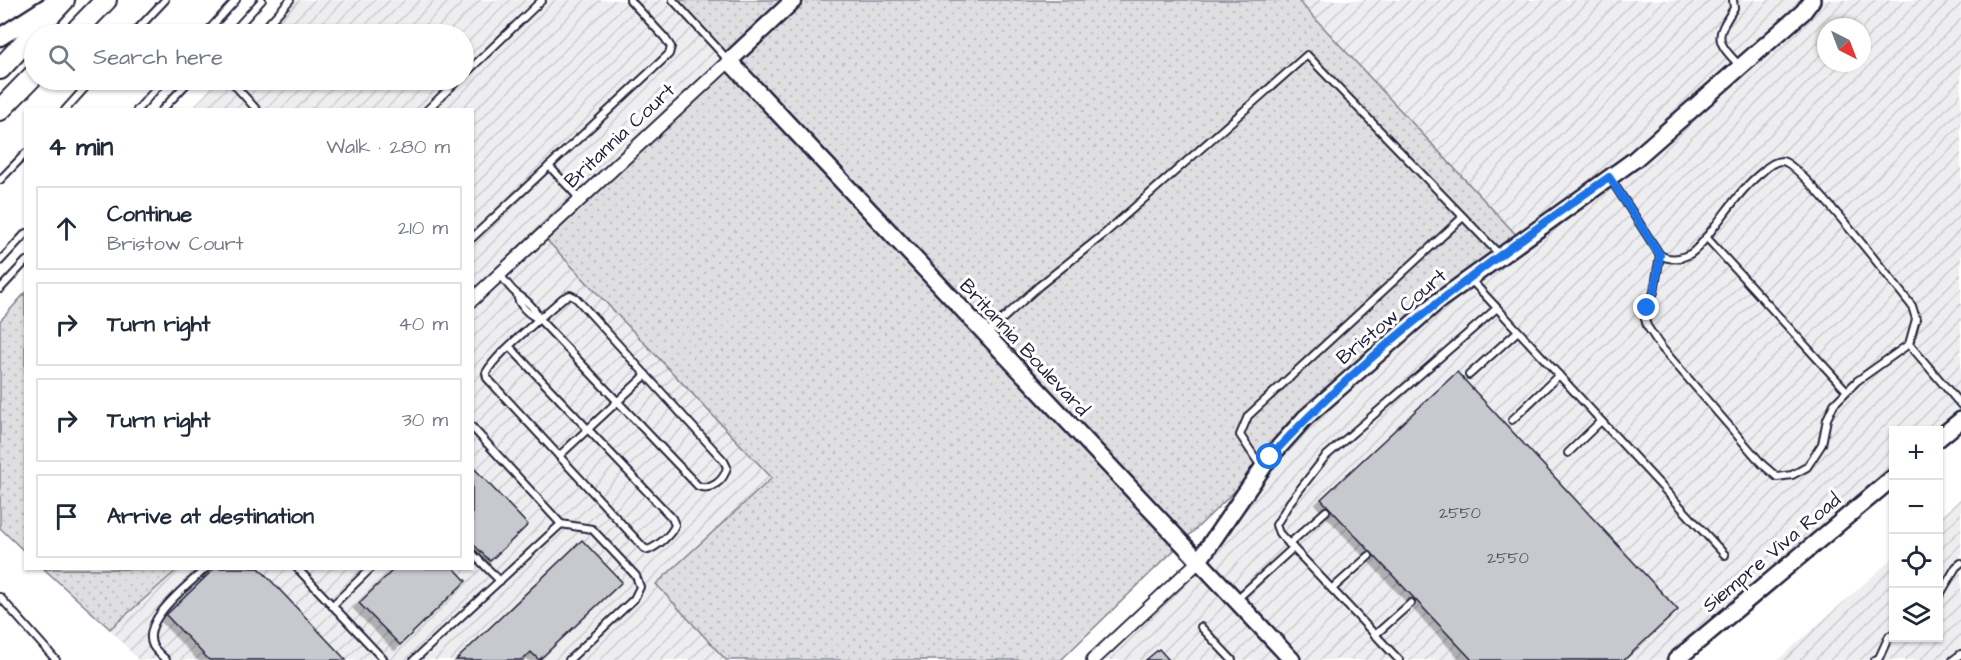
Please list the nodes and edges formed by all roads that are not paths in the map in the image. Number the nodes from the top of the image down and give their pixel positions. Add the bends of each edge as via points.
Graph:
1 (59, 0) edge
2 (64, 0) edge
3 (106, 0) edge
4 (165, 0) edge
5 (236, 0) edge
6 (262, 0) edge
7 (290, 0) edge
8 (542, 0) edge
9 (630, 0) edge
10 (673, 0) edge
11 (794, 0) edge
12 (1733, 0) edge
13 (1812, 0) edge
14 (42, 24) edge
15 (83, 24) edge
16 (143, 24) edge
17 (214, 24) edge
18 (240, 24) edge
19 (268, 24) edge
20 (0, 37) edge
21 (24, 43) edge
22 (729, 61) junction
23 (474, 65) edge
24 (1741, 67) junction
25 (0, 69) edge
26 (24, 85) edge
27 (83, 90) edge
28 (155, 90) edge
29 (181, 90) edge
30 (239, 90) edge
31 (448, 90) edge
32 (67, 108) edge
33 (139, 108) edge
34 (164, 108) edge
35 (255, 108) edge
36 (429, 108) edge
37 (0, 110) edge
38 (24, 155) edge
39 (549, 166) junction
40 (1609, 177) junction
41 (0, 180) edge
42 (580, 200) junction
43 (1463, 217) junction
44 (24, 235) edge
45 (474, 236) edge
46 (1706, 237) junction
47 (1500, 255) junction
48 (1660, 255) junction
49 (0, 261) edge
50 (24, 263) edge
51 (500, 275) junction
52 (1469, 278) junction
53 (0, 289) edge
54 (474, 298) edge
55 (1497, 308) junction
56 (539, 319) junction
57 (1518, 331) junction
58 (985, 334) junction
59 (1909, 344) junction
60 (510, 347) junction
61 (646, 375) junction
62 (1469, 375) dead end
63 (1559, 375) junction
64 (1846, 390) junction
65 (618, 402) junction
66 (1961, 405) edge
67 (1512, 420) dead end
68 (1961, 420) edge
69 (1601, 421) junction
70 (474, 429) edge
71 (588, 429) junction
72 (1943, 435) edge
73 (1568, 453) dead end
74 (559, 456) junction
75 (1262, 469) junction
76 (1889, 480) edge
77 (1326, 511) dead end
78 (561, 525) junction
79 (1291, 546) junction
80 (474, 555) edge
81 (1725, 555) dead end
82 (1369, 556) dead end
83 (1198, 562) junction
84 (1961, 563) edge
85 (204, 570) edge
86 (299, 570) edge
87 (369, 570) edge
88 (500, 581) junction
89 (1332, 589) junction
90 (1943, 589) edge
91 (0, 597) edge
92 (1235, 601) junction
93 (1411, 603) dead end
94 (332, 606) junction
95 (1201, 627) dead end
96 (1375, 635) junction
97 (1889, 636) edge
98 (1961, 654) edge
99 (56, 660) edge
100 (166, 660) edge
101 (384, 660) edge
102 (414, 660) edge
103 (569, 660) edge
104 (1093, 660) edge
105 (1232, 660) edge
106 (1292, 660) edge
107 (1399, 660) edge
108 (1676, 660) edge
109 (1875, 660) edge
110 (1953, 660) edge

1 - 20 main road
2 - 14 highway
3 - 15 highway
4 - 16 lane
5 - 17 lane
6 - 18 lane
7 - 19 lane
8 - 23 lane
9 - 39 lane via 665,38 671,47 669,54
10 - 22 lane
11 - 22 street, Britannia Court
12 - 24 lane via 1734,8 1720,31 1722,47
13 - 24 street, Bristow Court
21 - 25 highway
22 - 42 street, Britannia Court
22 - 58 street, Britannia Boulevard
24 - 40 street, Bristow Court via 1668,132
26 - 37 highway
27 - 32 lane
28 - 33 lane
29 - 34 lane
30 - 35 lane
31 - 36 lane
38 - 41 lane
39 - 42 lane
39 - 45 lane
40 - 47 street, Bristow Court
40 - 48 lane
42 - 51 street, Britannia Court
43 - 47 lane
43 - 58 lane via 1307,55
43 - 75 lane via 1248,416 1240,435
44 - 49 lane
46 - 48 lane via 1691,253 1680,258 1672,260
46 - 59 lane via 1751,181 1769,166 1780,161 1788,164 1852,232 1912,306 1916,319
46 - 64 lane
47 - 52 street, Bristow Court
48 - 64 lane via 1647,308 1647,326 1762,464 1778,477 1807,467 1822,444 1834,404
50 - 53 lane
51 - 54 street, Britannia Court
51 - 56 lane via 531,316
52 - 55 lane
52 - 75 street, Bristow Court via 1305,418
55 - 57 lane
55 - 79 lane via 1325,457 1276,525
56 - 60 lane
56 - 61 lane via 563,298 576,298
56 - 65 lane
57 - 62 lane
57 - 63 lane
58 - 83 street, Britannia Boulevard
59 - 64 lane
59 - 66 lane
60 - 71 lane
60 - 74 lane via 489,367 487,378
61 - 65 lane
61 - 65 lane via 724,460 726,473 711,488 698,486
63 - 67 lane
63 - 69 lane
65 - 71 lane
68 - 72 street
69 - 73 lane
69 - 81 lane
70 - 78 lane
71 - 74 lane
71 - 74 lane via 672,518 675,525 667,536 654,548 644,548
75 - 83 street, Bristow Court
76 - 108 street, Siempre Viva Road
77 - 79 lane
78 - 88 lane
78 - 103 lane via 592,529 636,576 640,587 634,598
79 - 89 lane
79 - 92 lane
80 - 88 lane
82 - 89 lane
83 - 92 street, Britannia Boulevard
83 - 104 street, Bristow Court
84 - 90 lane
85 - 100 lane via 160,612 153,624 153,646
86 - 94 lane
87 - 94 lane
88 - 102 lane
89 - 96 lane
91 - 99 lane
92 - 106 street, Britannia Boulevard
93 - 96 lane
94 - 101 lane
95 - 105 lane
96 - 107 lane
97 - 109 lane
98 - 110 lane

